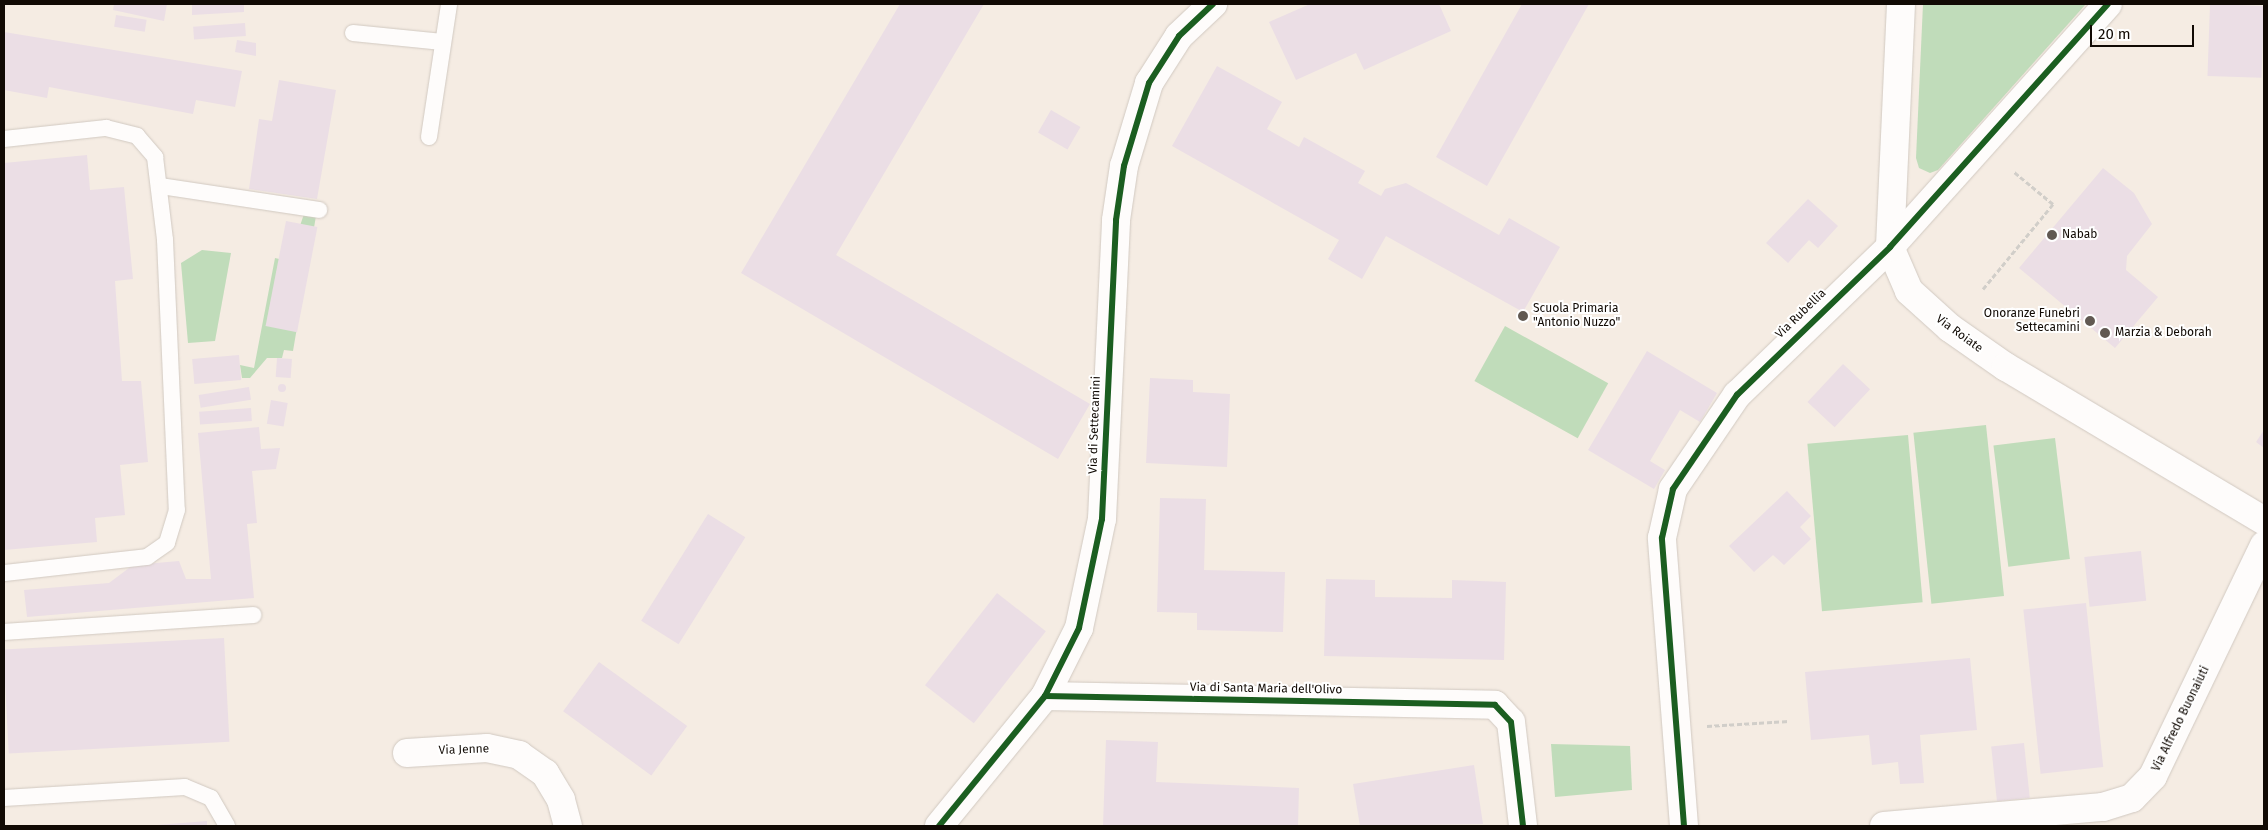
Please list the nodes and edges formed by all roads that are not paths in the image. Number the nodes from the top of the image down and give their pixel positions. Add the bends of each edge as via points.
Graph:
1 (449, 4) edge
2 (1213, 4) edge
3 (1902, 4) edge
4 (2108, 4) edge
5 (353, 33) dead end
6 (443, 42) junction
7 (429, 137) dead end
8 (4, 138) edge
9 (161, 186) junction
10 (319, 210) dead end
11 (1890, 247) junction
12 (2264, 520) edge
13 (2264, 544) edge
14 (4, 573) edge
15 (253, 615) dead end
16 (4, 632) edge
17 (1045, 696) junction
18 (407, 753) dead end
19 (4, 798) edge
20 (227, 826) edge
21 (568, 826) edge
22 (939, 826) edge
23 (1523, 826) edge
24 (1684, 826) edge
25 (1884, 826) edge

1 - 6 lane
2 - 17 street, Via di Settecamini via 1198,15 1163,58 1130,138 1116,220 1097,557 1080,628
3 - 11 street, Via Roiate
4 - 11 street, Via Rubellia
5 - 6 lane
6 - 7 lane
8 - 9 lane via 90,128 123,131 147,145
9 - 10 lane
9 - 14 lane via 177,510 172,533 158,551 135,560
11 - 12 street, Via Roiate via 1909,291 1956,332 2067,405
11 - 24 street, Via Rubellia via 1737,395 1704,437 1674,489 1662,538
13 - 25 street, Via Alfredo Buonaiuti via 2153,776 2132,798 2103,806
15 - 16 lane
17 - 22 street, Via di Settecamini
17 - 23 street, Via di Santa Maria dell'Olivo via 1486,704 1503,709 1511,722
18 - 21 street, Via Jenne via 487,748 519,755 545,773 561,800
19 - 20 lane via 185,787 211,798

